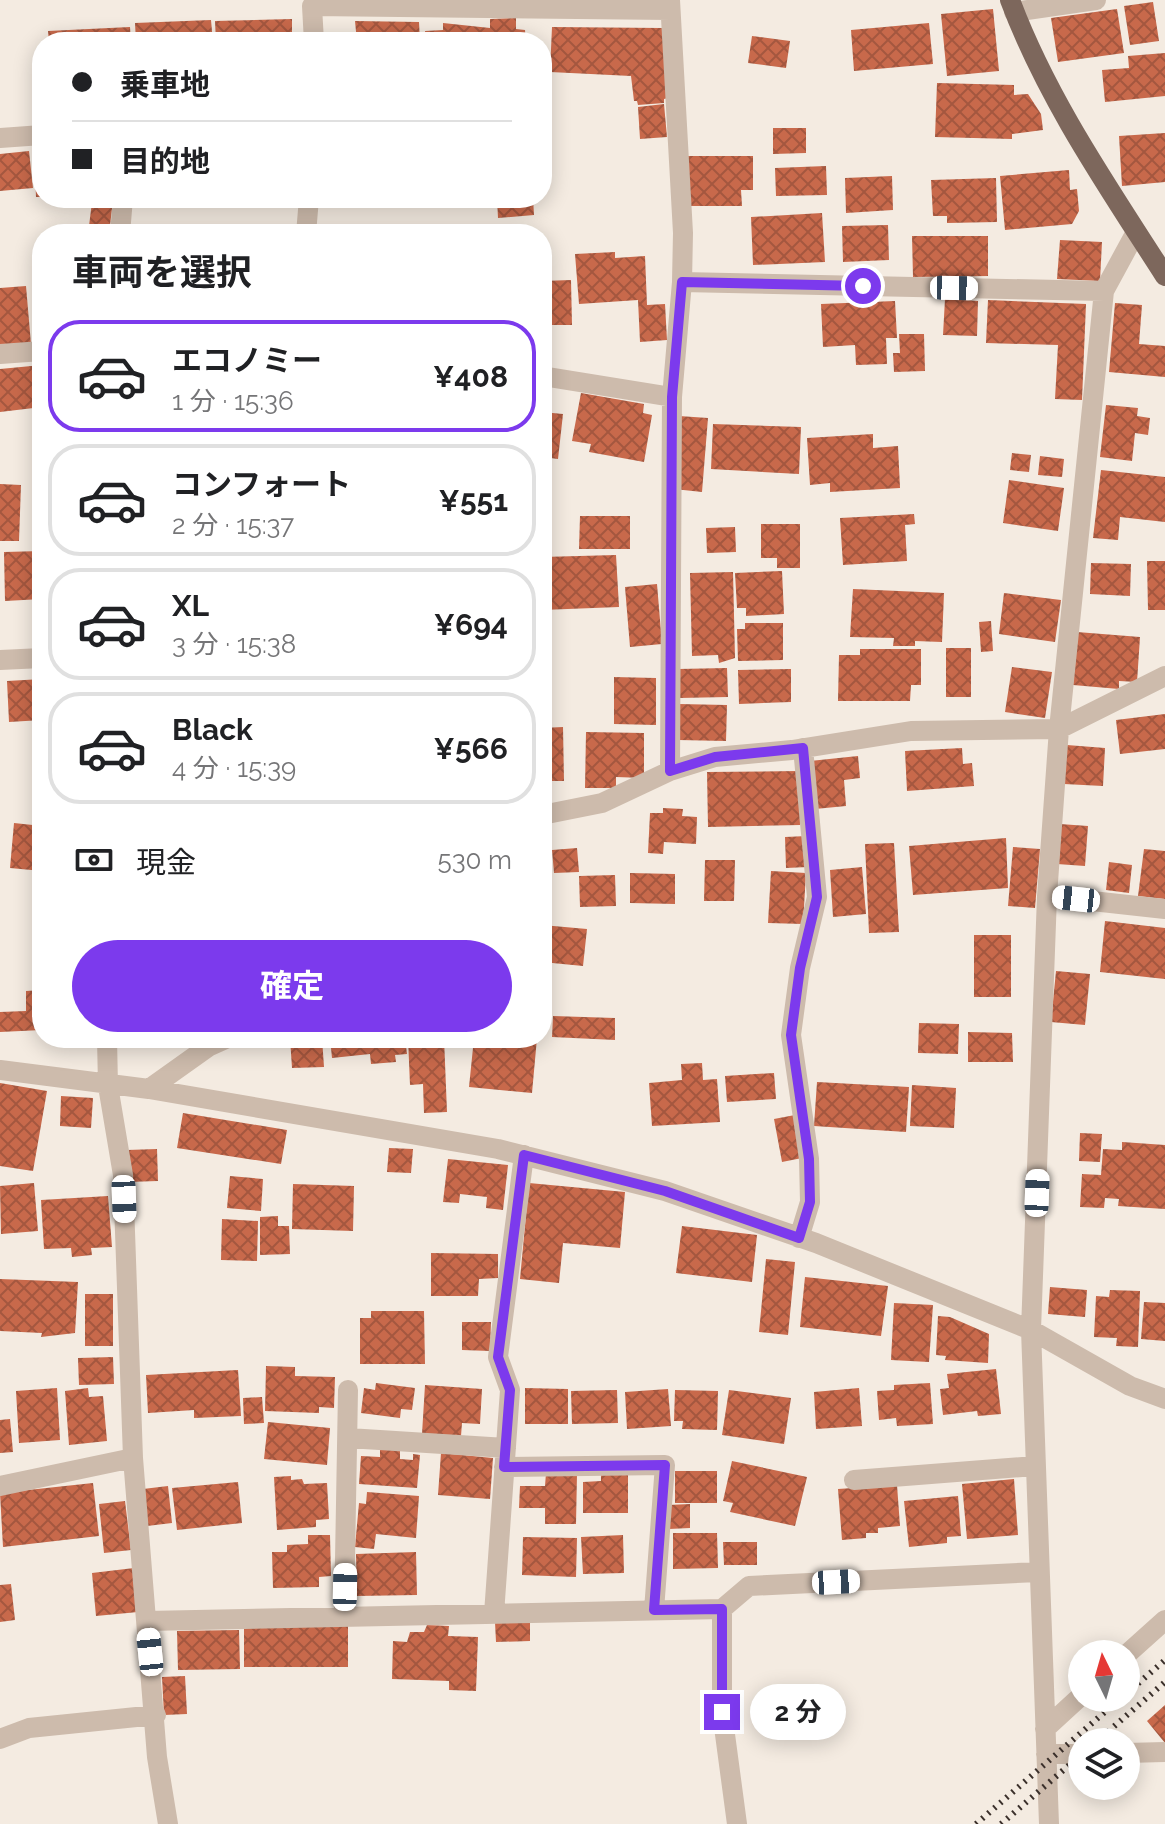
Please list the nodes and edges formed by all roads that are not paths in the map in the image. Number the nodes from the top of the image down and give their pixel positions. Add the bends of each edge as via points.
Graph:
1 (1096, 0) edge
2 (312, 3) edge
3 (670, 5) edge
4 (1012, 6) edge
5 (313, 32) edge
6 (32, 136) edge
7 (0, 138) edge
8 (1136, 232) junction
9 (1165, 276) edge
10 (682, 282) junction
11 (1104, 291) junction
12 (32, 352) edge
13 (0, 354) edge
14 (552, 378) edge
15 (672, 397) junction
16 (32, 658) edge
17 (0, 660) edge
18 (1165, 676) edge
19 (1059, 729) junction
20 (803, 748) junction
21 (670, 771) junction
22 (552, 813) edge
23 (1047, 896) junction
24 (1165, 909) edge
25 (107, 1048) edge
26 (207, 1048) edge
27 (0, 1070) edge
28 (108, 1086) junction
29 (149, 1089) junction
30 (524, 1155) junction
31 (799, 1238) junction
32 (1031, 1330) junction
33 (348, 1390) dead end
34 (1165, 1399) edge
35 (348, 1438) junction
36 (505, 1457) junction
37 (133, 1458) junction
38 (1035, 1466) junction
39 (854, 1480) dead end
40 (0, 1486) edge
41 (1038, 1572) junction
42 (722, 1609) junction
43 (654, 1610) junction
44 (494, 1614) junction
45 (344, 1617) junction
46 (1165, 1620) edge
47 (147, 1621) junction
48 (1140, 1642) edge
49 (1068, 1708) edge
50 (156, 1715) junction
51 (1045, 1729) junction
52 (0, 1739) edge
53 (1165, 1752) edge
54 (1140, 1753) edge
55 (1046, 1754) junction
56 (1068, 1754) edge
57 (168, 1824) edge
58 (737, 1824) edge
59 (1049, 1824) edge

1 - 4 street
2 - 3 street
2 - 5 street
3 - 10 street
4 - 8 main road via 1062,112
6 - 7 street
8 - 9 main road
8 - 11 street
10 - 11 street
10 - 15 street
11 - 19 street
12 - 13 street
14 - 15 street
15 - 21 street
16 - 17 street
18 - 19 street
19 - 20 street via 911,731
19 - 23 street
20 - 21 street via 715,757
20 - 31 street via 817,897 791,1035 809,1159 810,1202
21 - 22 street via 602,803
23 - 24 street
23 - 32 street
25 - 28 street
26 - 29 street
27 - 28 street
28 - 29 street
28 - 37 street via 123,1175
29 - 30 street
30 - 31 street via 665,1191
30 - 36 street via 498,1357 510,1390
31 - 32 street
32 - 34 street via 1130,1386
32 - 38 street
33 - 35 street
35 - 36 street
35 - 45 street
36 - 43 street via 665,1465
36 - 44 street
37 - 40 street
37 - 47 street
38 - 39 street
38 - 41 street
41 - 42 street via 749,1586
41 - 51 street
42 - 43 street
42 - 58 street via 722,1712
43 - 44 street
44 - 45 street
45 - 47 street
46 - 48 street
47 - 50 street
49 - 51 street
50 - 52 street via 29,1728
50 - 57 street
51 - 55 street
53 - 54 street
55 - 56 street
55 - 59 street

